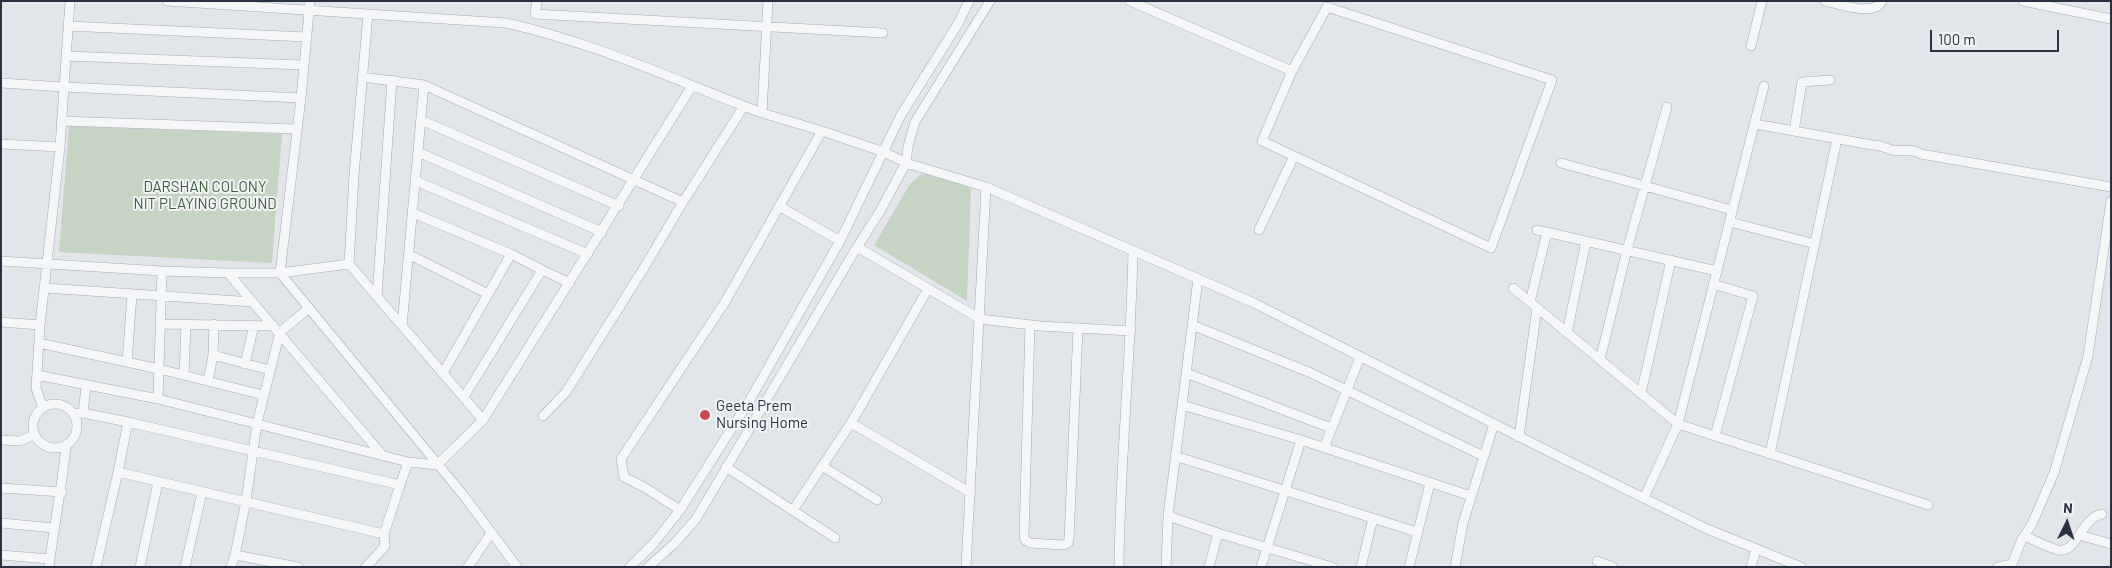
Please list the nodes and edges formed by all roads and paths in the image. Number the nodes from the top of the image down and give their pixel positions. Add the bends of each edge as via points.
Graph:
1 (70, 1) edge
2 (167, 1) edge
3 (537, 1) edge
4 (768, 1) edge
5 (969, 1) edge
6 (990, 1) edge
7 (1130, 1) edge
8 (1762, 1) edge
9 (1825, 1) edge
10 (1882, 1) edge
11 (2023, 1) edge
12 (309, 5) edge
13 (2057, 5) edge
14 (368, 14) junction
15 (535, 14) junction
16 (2111, 19) edge
17 (68, 26) junction
18 (766, 27) junction
19 (533, 29) junction
20 (883, 33) dead end
21 (306, 37) junction
22 (1751, 46) dead end
23 (66, 56) junction
24 (303, 65) junction
25 (1292, 71) junction
26 (362, 76) junction
27 (392, 80) junction
28 (1830, 80) dead end
29 (1, 83) edge
30 (424, 84) junction
31 (692, 86) junction
32 (1764, 86) dead end
33 (64, 88) junction
34 (301, 98) junction
35 (744, 106) junction
36 (1667, 107) dead end
37 (762, 113) junction
38 (421, 120) junction
39 (62, 121) junction
40 (1755, 124) junction
41 (296, 129) junction
42 (822, 131) junction
43 (1794, 131) junction
44 (1837, 139) junction
45 (1, 144) edge
46 (60, 147) junction
47 (418, 152) junction
48 (884, 152) junction
49 (1294, 156) junction
50 (906, 163) junction
51 (1561, 163) dead end
52 (636, 179) junction
53 (416, 181) junction
54 (986, 187) junction
55 (1645, 187) junction
56 (2111, 187) edge
57 (2111, 201) edge
58 (683, 202) junction
59 (619, 206) junction
60 (779, 206) junction
61 (1732, 210) junction
62 (413, 213) junction
63 (1730, 222) junction
64 (1260, 230) dead end
65 (1537, 230) dead end
66 (602, 232) junction
67 (1547, 232) junction
68 (840, 241) junction
69 (1586, 241) junction
70 (1815, 244) junction
71 (858, 247) junction
72 (1627, 250) junction
73 (1134, 251) junction
74 (511, 254) junction
75 (588, 254) junction
76 (410, 255) junction
77 (1671, 260) junction
78 (1, 262) edge
79 (2107, 262) edge
80 (48, 264) junction
81 (349, 264) junction
82 (542, 270) junction
83 (162, 271) junction
84 (1717, 271) junction
85 (280, 272) junction
86 (228, 273) junction
87 (1198, 279) junction
88 (570, 283) junction
89 (1714, 284) junction
90 (46, 288) junction
91 (928, 288) junction
92 (1513, 288) dead end
93 (488, 294) junction
94 (132, 295) junction
95 (161, 297) junction
96 (377, 297) junction
97 (253, 302) junction
98 (1533, 305) junction
99 (309, 308) junction
100 (980, 319) junction
101 (1, 322) edge
102 (160, 324) junction
103 (186, 324) junction
104 (214, 324) junction
105 (40, 325) junction
106 (254, 325) junction
107 (1030, 325) junction
108 (1192, 325) junction
109 (402, 326) junction
110 (1078, 328) junction
111 (277, 329) junction
112 (1131, 331) junction
113 (1567, 333) junction
114 (39, 342) junction
115 (213, 355) junction
116 (1360, 357) junction
117 (1600, 360) junction
118 (127, 362) junction
119 (245, 364) junction
120 (159, 369) junction
121 (270, 370) junction
122 (443, 373) junction
123 (1186, 373) junction
124 (37, 375) junction
125 (184, 375) junction
126 (208, 381) junction
127 (86, 386) junction
128 (1347, 390) junction
129 (1641, 394) junction
130 (263, 395) junction
131 (464, 397) junction
132 (158, 399) junction
133 (1182, 405) junction
134 (43, 408) junction
135 (78, 414) junction
136 (543, 416) dead end
137 (483, 420) junction
138 (128, 422) junction
139 (257, 423) junction
140 (851, 423) junction
141 (1494, 424) junction
142 (1678, 424) junction
143 (1331, 428) junction
144 (34, 435) junction
145 (1715, 436) junction
146 (1519, 437) junction
147 (1, 440) edge
148 (1302, 440) junction
149 (66, 446) junction
150 (1324, 448) junction
151 (254, 451) junction
152 (1770, 454) junction
153 (383, 456) junction
154 (1175, 456) junction
155 (1483, 456) junction
156 (408, 462) junction
157 (437, 465) junction
158 (822, 466) junction
159 (726, 467) junction
160 (118, 472) junction
161 (158, 482) junction
162 (1430, 483) junction
163 (400, 485) junction
164 (1, 488) edge
165 (1285, 490) junction
166 (62, 492) junction
167 (202, 493) junction
168 (971, 493) junction
169 (1471, 496) junction
170 (1644, 498) junction
171 (877, 500) dead end
172 (246, 501) junction
173 (1928, 504) dead end
174 (680, 510) junction
175 (793, 510) junction
176 (2102, 514) dead end
177 (1168, 516) junction
178 (1373, 518) junction
179 (1, 523) edge
180 (54, 528) junction
181 (1417, 532) junction
182 (491, 533) junction
183 (1218, 533) junction
184 (384, 534) junction
185 (2079, 535) junction
186 (2024, 536) junction
187 (835, 538) dead end
188 (2111, 544) edge
189 (1268, 547) junction
190 (1756, 549) junction
191 (1, 555) edge
192 (235, 555) junction
193 (1597, 561) dead end
194 (50, 563) edge
195 (2015, 566) edge
196 (96, 567) edge
197 (140, 567) edge
198 (185, 567) edge
199 (231, 567) edge
200 (298, 567) edge
201 (366, 567) edge
202 (468, 567) edge
203 (517, 567) edge
204 (630, 567) edge
205 (648, 567) edge
206 (966, 567) edge
207 (1119, 567) edge
208 (1166, 567) edge
209 (1209, 567) edge
210 (1261, 567) edge
211 (1332, 567) edge
212 (1361, 567) edge
213 (1409, 567) edge
214 (1455, 567) edge
215 (1612, 567) edge
216 (1751, 567) edge
217 (1801, 567) edge
218 (2000, 567) edge

1 - 17 street
2 - 12 street
3 - 15 street
4 - 18 street
5 - 48 street via 901,116
6 - 50 street via 915,122
7 - 25 street
8 - 22 street
9 - 10 street via 1873,9
11 - 13 street
12 - 14 street
12 - 21 street
13 - 16 street
14 - 19 street via 506,23
14 - 26 street
15 - 18 street
15 - 19 street
17 - 21 street
17 - 23 street
18 - 20 street
18 - 37 street
19 - 31 street
21 - 24 street
23 - 24 street
23 - 33 street
24 - 34 street
25 - 49 street via 1262,141
25 - 49 street via 1327,7 1552,80 1491,248
26 - 27 street
26 - 81 street
27 - 30 street
27 - 96 street
28 - 43 street via 1802,82
29 - 33 street
30 - 38 street
30 - 52 street
31 - 35 street
31 - 52 street
32 - 40 street
33 - 34 street
33 - 39 street
34 - 41 street
35 - 37 street
35 - 58 street
36 - 55 street
37 - 42 street
38 - 47 street
38 - 59 street
39 - 41 street
39 - 46 street
40 - 43 street
40 - 61 street
41 - 85 street
42 - 48 street
42 - 60 street
43 - 44 street
44 - 56 street
44 - 70 street
45 - 46 street
46 - 80 street
47 - 53 street
47 - 66 street
48 - 50 street
48 - 68 street
49 - 64 street
50 - 54 street
50 - 71 street
51 - 55 street
52 - 58 street
52 - 59 street
53 - 62 street
53 - 75 street
54 - 73 street
54 - 100 street
55 - 61 street
55 - 72 street
57 - 79 street
58 - 136 street via 566,392
59 - 66 street
60 - 68 street
60 - 174 street via 724,302 621,459 624,477
61 - 63 street
62 - 74 street
62 - 76 street
63 - 70 street
63 - 84 street
65 - 67 street
66 - 75 street
67 - 69 street
67 - 98 street
68 - 174 street via 750,398
69 - 72 street
69 - 113 street
70 - 152 street
71 - 91 street
71 - 159 street
72 - 77 street
72 - 117 street
73 - 87 street
73 - 112 street
74 - 82 street
74 - 93 street
75 - 88 street
76 - 93 street
76 - 109 street
77 - 84 street
77 - 129 street
78 - 80 street
79 - 186 street via 2088,356 2054,473
80 - 83 street
80 - 90 street
81 - 85 street
81 - 96 street
82 - 88 street
82 - 131 street
83 - 86 street
83 - 95 street
84 - 89 street
85 - 86 street
85 - 99 street
86 - 97 street
87 - 108 street
87 - 116 street via 1254,303
88 - 137 street
89 - 142 street
89 - 145 street via 1753,296
90 - 94 street
90 - 105 street
91 - 100 street
91 - 140 street
92 - 98 street
93 - 122 street
94 - 95 street
94 - 118 street
95 - 97 street
95 - 102 street
96 - 109 street
97 - 111 street
98 - 113 street
98 - 146 street
99 - 111 street
99 - 157 street
100 - 107 street
100 - 168 street
101 - 105 street
102 - 103 street
102 - 120 street
103 - 104 street
103 - 125 street
104 - 106 street
104 - 115 street
105 - 114 street
106 - 111 street
106 - 119 street
107 - 110 street
107 - 110 street via 1024,536 1030,542 1063,545 1069,539
108 - 123 street
108 - 128 street
109 - 122 street
110 - 112 street
111 - 121 street
111 - 153 street
112 - 207 street
113 - 117 street
114 - 118 street
114 - 124 street
115 - 119 street
115 - 126 street
116 - 128 street
116 - 141 street
117 - 129 street
118 - 120 street
119 - 121 street
120 - 125 street
120 - 132 street
121 - 130 street
122 - 131 street
123 - 133 street
123 - 143 street
124 - 127 street
124 - 134 street via 36,395
125 - 126 street
126 - 130 street
127 - 132 street
127 - 135 street
128 - 143 street
128 - 155 street
129 - 142 street
130 - 139 street
131 - 137 street
132 - 139 street
133 - 148 street
133 - 154 street
134 - 135 street via 58,404
134 - 144 street via 34,418
135 - 138 street
135 - 149 street via 76,432
137 - 157 street
138 - 151 street
138 - 160 street
139 - 151 street
139 - 153 street
140 - 158 street
140 - 168 street
141 - 146 street
141 - 155 street
142 - 145 street
142 - 170 street
143 - 150 street
144 - 147 street via 20,441
144 - 149 street via 47,447
145 - 152 street
146 - 170 street
148 - 150 street
148 - 165 street
149 - 166 street
150 - 162 street
151 - 163 street
151 - 172 street
152 - 173 street
153 - 156 street
154 - 165 street
154 - 177 street
155 - 169 street
156 - 157 street
156 - 163 street
157 - 182 street
158 - 171 street
158 - 175 street
159 - 175 street
159 - 205 street via 696,519
160 - 161 street
160 - 196 street
161 - 167 street
161 - 197 street
162 - 169 street
162 - 181 street
163 - 184 street
164 - 166 street
165 - 178 street
165 - 189 street
166 - 180 street
167 - 172 street
167 - 198 street
168 - 206 street
169 - 214 street
170 - 190 street
172 - 184 street
172 - 192 street
174 - 204 street
175 - 187 street
176 - 185 street via 2090,519
177 - 183 street
177 - 208 street
178 - 181 street
178 - 212 street
179 - 180 street
180 - 194 street
181 - 213 street
182 - 202 street
182 - 203 street
183 - 189 street
183 - 209 street
184 - 201 street via 385,546
185 - 186 street via 2072,546 2062,550
185 - 188 street
186 - 195 street
189 - 210 street
189 - 211 street
190 - 216 street
190 - 217 street
191 - 194 street
192 - 199 street
192 - 200 street
193 - 215 street
195 - 218 street

